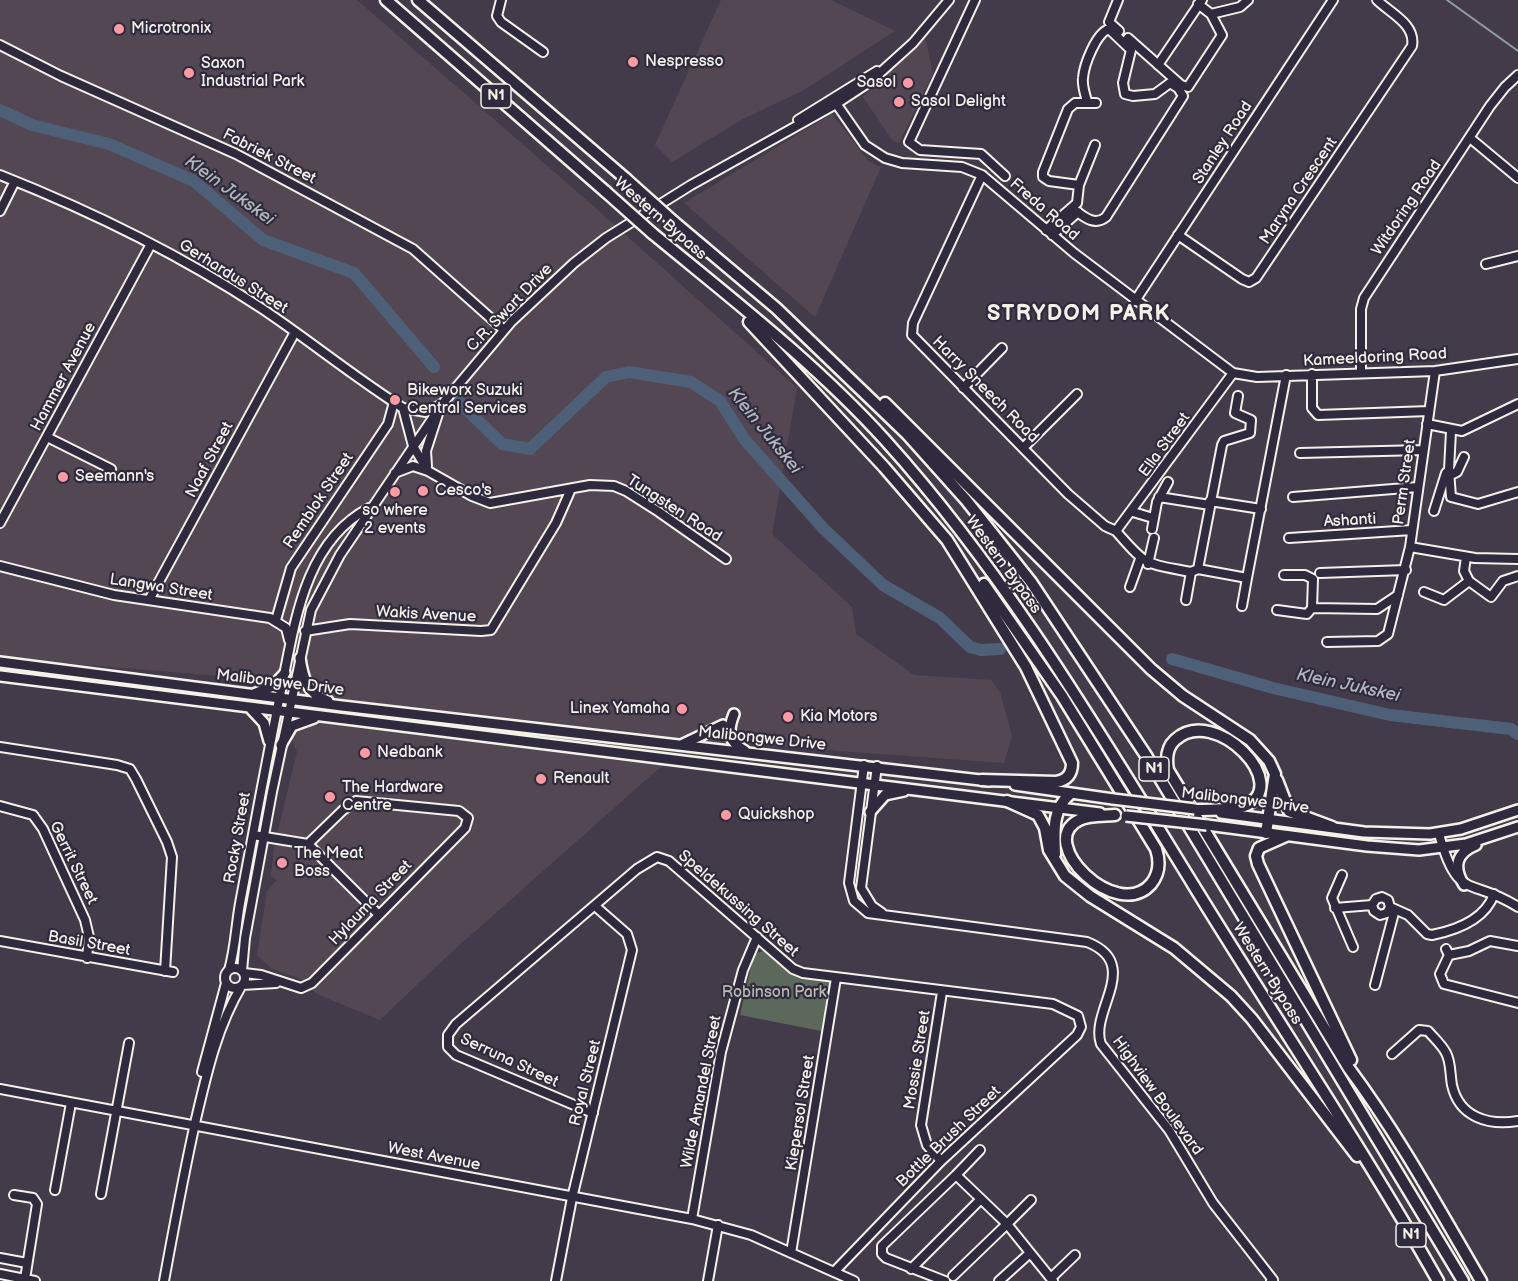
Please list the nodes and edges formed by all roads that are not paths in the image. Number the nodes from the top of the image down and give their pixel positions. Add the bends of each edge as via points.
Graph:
1 (386, 0) edge
2 (418, 0) edge
3 (501, 0) edge
4 (949, 0) edge
5 (975, 0) edge
6 (1118, 0) edge
7 (1248, 0) edge
8 (1334, 0) edge
9 (1377, 0) edge
10 (1200, 2) edge
11 (1211, 14) junction
12 (0, 45) edge
13 (543, 52) dead end
14 (1158, 65) junction
15 (1518, 75) edge
16 (835, 101) junction
17 (1087, 101) junction
18 (1096, 103) dead end
19 (1470, 138) junction
20 (1095, 145) dead end
21 (0, 175) edge
22 (982, 175) junction
23 (1005, 176) dead end
24 (1518, 178) edge
25 (15, 181) junction
26 (1079, 185) junction
27 (1075, 210) junction
28 (0, 211) edge
29 (1049, 233) junction
30 (1178, 236) junction
31 (151, 244) junction
32 (1518, 256) edge
33 (1486, 264) dead end
34 (719, 288) junction
35 (1135, 301) junction
36 (776, 308) junction
37 (504, 330) junction
38 (295, 332) junction
39 (1002, 348) dead end
40 (1518, 359) edge
41 (1435, 370) junction
42 (1361, 372) junction
43 (1233, 373) junction
44 (1312, 374) junction
45 (1286, 375) junction
46 (963, 388) junction
47 (1077, 394) dead end
48 (1238, 396) dead end
49 (393, 402) junction
50 (1518, 404) edge
51 (442, 405) junction
52 (403, 408) junction
53 (1429, 411) junction
54 (1427, 424) junction
55 (1451, 431) junction
56 (47, 437) junction
57 (412, 446) junction
58 (1023, 448) junction
59 (1423, 450) junction
60 (1300, 453) dead end
61 (1464, 457) dead end
62 (111, 469) dead end
63 (1449, 470) junction
64 (428, 471) junction
65 (393, 473) junction
66 (1168, 482) dead end
67 (1418, 487) junction
68 (571, 489) junction
69 (1518, 492) edge
70 (1159, 497) junction
71 (1293, 497) dead end
72 (1210, 503) junction
73 (370, 507) junction
74 (1261, 509) junction
75 (1434, 511) dead end
76 (1133, 512) junction
77 (1153, 518) junction
78 (0, 523) edge
79 (1413, 530) junction
80 (1116, 531) junction
81 (1289, 538) dead end
82 (947, 540) junction
83 (1410, 547) junction
84 (1466, 557) junction
85 (1140, 558) junction
86 (726, 559) dead end
87 (1518, 559) edge
88 (1148, 564) junction
89 (3, 569) edge
90 (1406, 570) junction
91 (1194, 571) junction
92 (1320, 573) dead end
93 (1284, 575) dead end
94 (1518, 576) edge
95 (1247, 578) junction
96 (1469, 581) junction
97 (1130, 588) dead end
98 (1424, 592) dead end
99 (1398, 595) junction
100 (149, 600) junction
101 (1186, 600) dead end
102 (1242, 606) dead end
103 (1312, 608) junction
104 (1277, 610) dead end
105 (276, 620) junction
106 (305, 631) junction
107 (1327, 642) dead end
108 (289, 650) junction
109 (300, 658) junction
110 (0, 662) edge
111 (285, 673) junction
112 (0, 676) edge
113 (252, 695) junction
114 (279, 698) junction
115 (291, 700) junction
116 (342, 706) junction
117 (249, 708) junction
118 (276, 711) junction
119 (288, 712) junction
120 (734, 714) dead end
121 (322, 717) junction
122 (723, 724) dead end
123 (269, 741) junction
124 (281, 745) junction
125 (679, 746) junction
126 (0, 747) edge
127 (747, 753) junction
128 (864, 765) junction
129 (877, 766) junction
130 (1275, 774) junction
131 (982, 780) junction
132 (861, 782) junction
133 (874, 783) junction
134 (915, 789) junction
135 (1070, 794) junction
136 (1007, 801) junction
137 (0, 806) edge
138 (1058, 808) junction
139 (1196, 809) junction
140 (1518, 810) edge
141 (870, 812) junction
142 (1121, 815) junction
143 (1269, 819) junction
144 (1518, 826) edge
145 (1332, 827) junction
146 (1266, 833) junction
147 (1439, 834) junction
148 (253, 835) junction
149 (1286, 836) junction
150 (1491, 836) junction
151 (265, 837) junction
152 (308, 844) junction
153 (1443, 848) junction
154 (1055, 860) junction
155 (1342, 875) dead end
156 (1464, 885) junction
157 (1494, 894) junction
158 (1372, 905) junction
159 (595, 906) junction
160 (1518, 907) edge
161 (1335, 908) junction
162 (1393, 908) junction
163 (884, 914) junction
164 (379, 915) junction
165 (757, 937) junction
166 (0, 941) edge
167 (1518, 946) edge
168 (1353, 947) dead end
169 (87, 958) junction
170 (229, 970) junction
171 (243, 972) junction
172 (836, 978) junction
173 (226, 983) junction
174 (283, 983) junction
175 (242, 985) junction
176 (1375, 985) dead end
177 (942, 992) junction
178 (1518, 1003) edge
179 (1081, 1021) joint
180 (129, 1043) dead end
181 (448, 1047) joint
182 (1392, 1053) dead end
183 (0, 1089) edge
184 (1369, 1095) junction
185 (71, 1102) junction
186 (117, 1111) junction
187 (593, 1113) junction
188 (1518, 1121) edge
189 (193, 1126) junction
190 (980, 1150) dead end
191 (941, 1161) junction
192 (956, 1175) junction
193 (1383, 1189) junction
194 (55, 1190) dead end
195 (101, 1194) dead end
196 (15, 1195) dead end
197 (572, 1198) junction
198 (981, 1199) junction
199 (1030, 1200) dead end
200 (692, 1219) junction
201 (1007, 1224) junction
202 (718, 1225) junction
203 (791, 1253) junction
204 (1030, 1253) junction
205 (1075, 1255) dead end
206 (0, 1258) edge
207 (27, 1263) junction
208 (911, 1269) junction
209 (834, 1272) junction
210 (0, 1274) edge
211 (956, 1278) edge
212 (25, 1279) junction
213 (1052, 1280) edge
214 (1272, 1280) edge
215 (35, 1281) edge
216 (164, 1281) edge
217 (555, 1281) edge
218 (708, 1281) edge
219 (854, 1281) edge
220 (945, 1281) edge
221 (999, 1281) edge
222 (1438, 1281) edge
223 (1463, 1281) edge
224 (1481, 1281) edge

1 - 34 highway, Western Bypass / N1, bridge
2 - 36 highway, Western Bypass / N1, bridge
3 - 13 street via 497,16 501,22
4 - 16 street, C.R. Swart Drive via 913,43 871,81
5 - 23 street via 909,142 920,150 981,154
6 - 14 street via 1110,24
7 - 11 street via 1240,7
8 - 30 street, Stanley Road
9 - 30 street, Maryna Crescent via 1409,28 1413,40 1255,280 1249,282 1237,276
10 - 11 street
10 - 14 street
11 - 14 street via 1222,38 1188,87
12 - 37 street, Fabriek Street via 236,154 413,249
15 - 19 street, Witdoring Road via 1504,87
16 - 22 street, Freda Road via 865,145 885,158 962,167
16 - 37 street, C.R. Swart Drive via 606,238 546,286
17 - 18 street
17 - 26 street via 1068,109 1043,174 1049,181
17 - 27 street via 1085,68 1106,30 1131,50 1123,83 1125,94 1155,94 1170,83 1184,96 1106,217 1097,222
19 - 24 street
19 - 42 street, Witdoring Road via 1362,302
20 - 26 street
21 - 25 street, Gerhardus Street
22 - 29 street, Freda Road
22 - 46 street, Harry Sneech Road via 911,332
25 - 28 street
25 - 31 street, Gerhardus Street
26 - 27 street
27 - 29 street
29 - 35 street, Freda Road
30 - 35 street, Stanley Road
31 - 38 street, Gerhardus Street via 223,284
31 - 56 street, Hammer Avenue
32 - 33 street
34 - 82 highway
34 - 193 highway, Western Bypass / N1 via 816,372 883,438 1005,590 1121,766
35 - 43 street, Freda Road
36 - 130 highway via 908,424 1151,669 1250,740
36 - 223 highway, Western Bypass / N1 via 907,434 1031,582 1147,757
37 - 51 street, C.R. Swart Drive
38 - 49 street, Gerhardus Street
38 - 100 street, Naaf Street
39 - 46 street
40 - 41 street, Kameeldoring Road
41 - 42 street, Kameeldoring Road
41 - 53 street, Perm Street
42 - 44 street, Kameeldoring Road
43 - 45 street, Kameeldoring Road via 1257,377
43 - 76 street, Ella Street
44 - 45 street, Kameeldoring Road
44 - 53 street via 1311,404 1318,415
45 - 74 street
46 - 58 street, Harry Sneech Road
47 - 58 street
48 - 72 street via 1235,413 1251,420 1250,433 1223,442
49 - 52 street, Gerhardus Street
49 - 105 street, Remblok Street via 388,424 291,568
50 - 55 street via 1468,429
51 - 52 street via 426,412
51 - 57 street, C.R. Swart Drive
51 - 64 street via 426,451
52 - 57 street
53 - 54 street, Perm Street
54 - 55 street
54 - 59 street, Perm Street
55 - 63 street
56 - 62 street
56 - 78 street, Hammer Avenue
57 - 64 street, Tungsten Road
57 - 65 street, C.R. Swart Drive
58 - 80 street, Harry Sneech Road via 1087,512
59 - 60 street
59 - 67 street, Perm Street
61 - 63 street via 1457,472
63 - 69 street via 1451,497 1474,504
63 - 75 street via 1440,485
64 - 65 street via 413,466
64 - 68 street, Tungsten Road via 490,502
65 - 73 street, C.R. Swart Drive
66 - 70 street
67 - 71 street
67 - 79 street, Perm Street
68 - 86 street, Tungsten Road via 604,484 626,490
68 - 106 street, Wakis Avenue via 556,523 491,630 350,624
70 - 72 street
70 - 77 street
72 - 74 street
72 - 91 street
73 - 106 street, C.R. Swart Drive via 325,580
73 - 108 street, C.R. Swart Drive via 354,516 321,556 302,594
74 - 95 street
76 - 77 street
76 - 80 street, Ella Street
77 - 88 street
79 - 81 street, Ashanti
79 - 83 street, Perm Street
80 - 85 street, Harry Sneech Road
82 - 131 highway via 1026,667 1072,763 1067,778 1056,782
82 - 142 highway via 1018,630 1156,849 1156,876 1137,893 1122,894 1096,883 1077,868 1067,851 1067,834 1075,822
83 - 84 street
83 - 90 street, Perm Street
84 - 87 street
84 - 96 street via 1464,572
85 - 88 street, Harry Sneech Road
85 - 97 street
88 - 91 street
89 - 100 street, Langwa Street
90 - 92 street
90 - 99 street, Perm Street
91 - 95 street
91 - 101 street
93 - 103 street via 1308,575 1313,579
94 - 96 street via 1505,580 1490,597
95 - 102 street
96 - 98 street via 1444,600
99 - 103 street via 1373,609
99 - 107 street, Perm Street via 1385,638
100 - 105 street, Langwa Street
103 - 104 street via 1307,614
105 - 108 street via 289,634
106 - 109 street, C.R. Swart Drive
108 - 111 street, C.R. Swart Drive
109 - 115 street, C.R. Swart Drive
109 - 116 main road via 309,689
110 - 113 main road, Malibongwe Drive
111 - 113 main road via 273,686
111 - 114 street, C.R. Swart Drive
112 - 117 main road, Malibongwe Drive
113 - 114 main road, Malibongwe Drive
114 - 115 main road, Malibongwe Drive
114 - 118 street, C.R. Swart Drive
115 - 116 main road, Malibongwe Drive
115 - 119 street, C.R. Swart Drive
116 - 125 main road, Malibongwe Drive
117 - 118 main road, Malibongwe Drive
117 - 123 main road via 264,723
118 - 119 main road, Malibongwe Drive
118 - 123 street, Rocky Street
119 - 121 main road, Malibongwe Drive
119 - 124 street, Rocky Street
120 - 127 main road via 729,734
121 - 124 main road via 292,726
121 - 132 main road, Malibongwe Drive
122 - 125 main road
123 - 148 street, Rocky Street
124 - 151 street, Rocky Street
125 - 127 main road, Malibongwe Drive
126 - 169 street, Basil Street via 117,765 133,773 167,842 172,857 169,971
127 - 128 main road, Malibongwe Drive
128 - 129 main road, Malibongwe Drive
128 - 132 street, Highview Boulevard
129 - 131 main road, Malibongwe Drive
129 - 133 street
130 - 143 highway
130 - 145 highway via 1289,811
131 - 135 main road, Malibongwe Drive
132 - 133 main road, Malibongwe Drive
132 - 163 street, Highview Boulevard via 849,883 860,908
133 - 134 main road, Malibongwe Drive
133 - 141 street
134 - 136 main road, Malibongwe Drive
134 - 141 main road via 885,795
135 - 138 highway
135 - 139 main road, Malibongwe Drive, bridge
136 - 138 main road, Malibongwe Drive
136 - 154 highway via 1038,815
137 - 169 street, Gerrit Street via 27,812 44,829 85,920 89,937
138 - 142 main road, Malibongwe Drive
138 - 154 highway
139 - 143 main road, Malibongwe Drive
139 - 184 highway via 1247,805 1255,798 1261,779 1257,768 1238,747 1218,735 1195,730 1171,743 1168,770
140 - 147 main road, Malibongwe Drive
141 - 163 street via 861,888 872,906
142 - 146 main road, Malibongwe Drive, bridge
143 - 145 main road, Malibongwe Drive
143 - 146 highway
144 - 150 main road, Malibongwe Drive
145 - 147 main road, Malibongwe Drive
146 - 149 main road, Malibongwe Drive
147 - 153 street
148 - 151 street
148 - 170 street, Rocky Street
149 - 153 main road, Malibongwe Drive via 1419,850
149 - 184 highway via 1259,848 1258,864
150 - 153 main road, Malibongwe Drive
150 - 156 main road via 1459,857 1456,867
151 - 152 street
151 - 171 street, Rocky Street via 245,938
152 - 164 street
152 - 164 street, Hylauma Street via 356,801 459,811 468,818 465,828
153 - 156 street via 1452,870
154 - 193 highway via 1076,885 1174,948 1231,996
155 - 161 street via 1332,898
156 - 157 street
157 - 160 street
157 - 162 street via 1487,908 1470,922 1432,935
158 - 161 street
158 - 162 street via 1380,915
158 - 162 street via 1382,897
159 - 165 street, Speldekussing Street via 637,869 662,858
159 - 181 street, Speldekussing Street via 456,1024 448,1035
159 - 187 street, Royal Street via 627,934 632,950
161 - 168 street
162 - 176 street
163 - 214 street, Highview Boulevard via 1087,942 1102,950 1113,973 1100,1028 1101,1044 1169,1130 1213,1203
164 - 174 street, Hylauma Street via 312,983 301,988
165 - 172 street, Speldekussing Street via 793,969
165 - 200 street, Wilde Amandel Street via 742,970 721,1052
166 - 169 street, Basil Street
167 - 178 street via 1490,941 1459,954 1448,952 1440,974 1444,984
170 - 171 street
170 - 173 street
171 - 174 street
171 - 175 street
172 - 177 street, Speldekussing Street
172 - 203 street, Kiepersol Street
173 - 175 street via 234,988
173 - 189 street via 201,1074
174 - 175 street
175 - 189 street via 225,1016
177 - 179 street, Speldekussing Street via 1053,1004 1073,1011
177 - 191 street, Mossie Street via 921,1125 927,1145
179 - 191 street, Bottle Brush Street via 1077,1035
180 - 186 street
181 - 187 street, Serruna Street via 456,1055
182 - 188 street via 1419,1030 1428,1031 1446,1053 1461,1107 1480,1118
183 - 185 street, West Avenue
184 - 224 highway
185 - 186 street, West Avenue
185 - 194 street
186 - 189 street, West Avenue
186 - 195 street
187 - 197 street, Royal Street
189 - 197 street, West Avenue
189 - 216 street
190 - 192 street
191 - 209 street, Bottle Brush Street
192 - 198 street
192 - 208 street via 882,1246 883,1256
193 - 222 highway, Western Bypass / N1
196 - 207 street via 33,1198 37,1204
197 - 200 street, West Avenue
197 - 217 street, Royal Street
198 - 201 street
198 - 208 street
199 - 201 street
200 - 202 street, West Avenue
201 - 204 street
201 - 211 street
202 - 203 street, West Avenue
202 - 218 street
203 - 209 street, West Avenue
204 - 213 street
204 - 221 street
205 - 213 street
206 - 207 street
207 - 212 street
208 - 220 street
209 - 219 street, West Avenue
210 - 212 street
211 - 220 street
212 - 215 street

